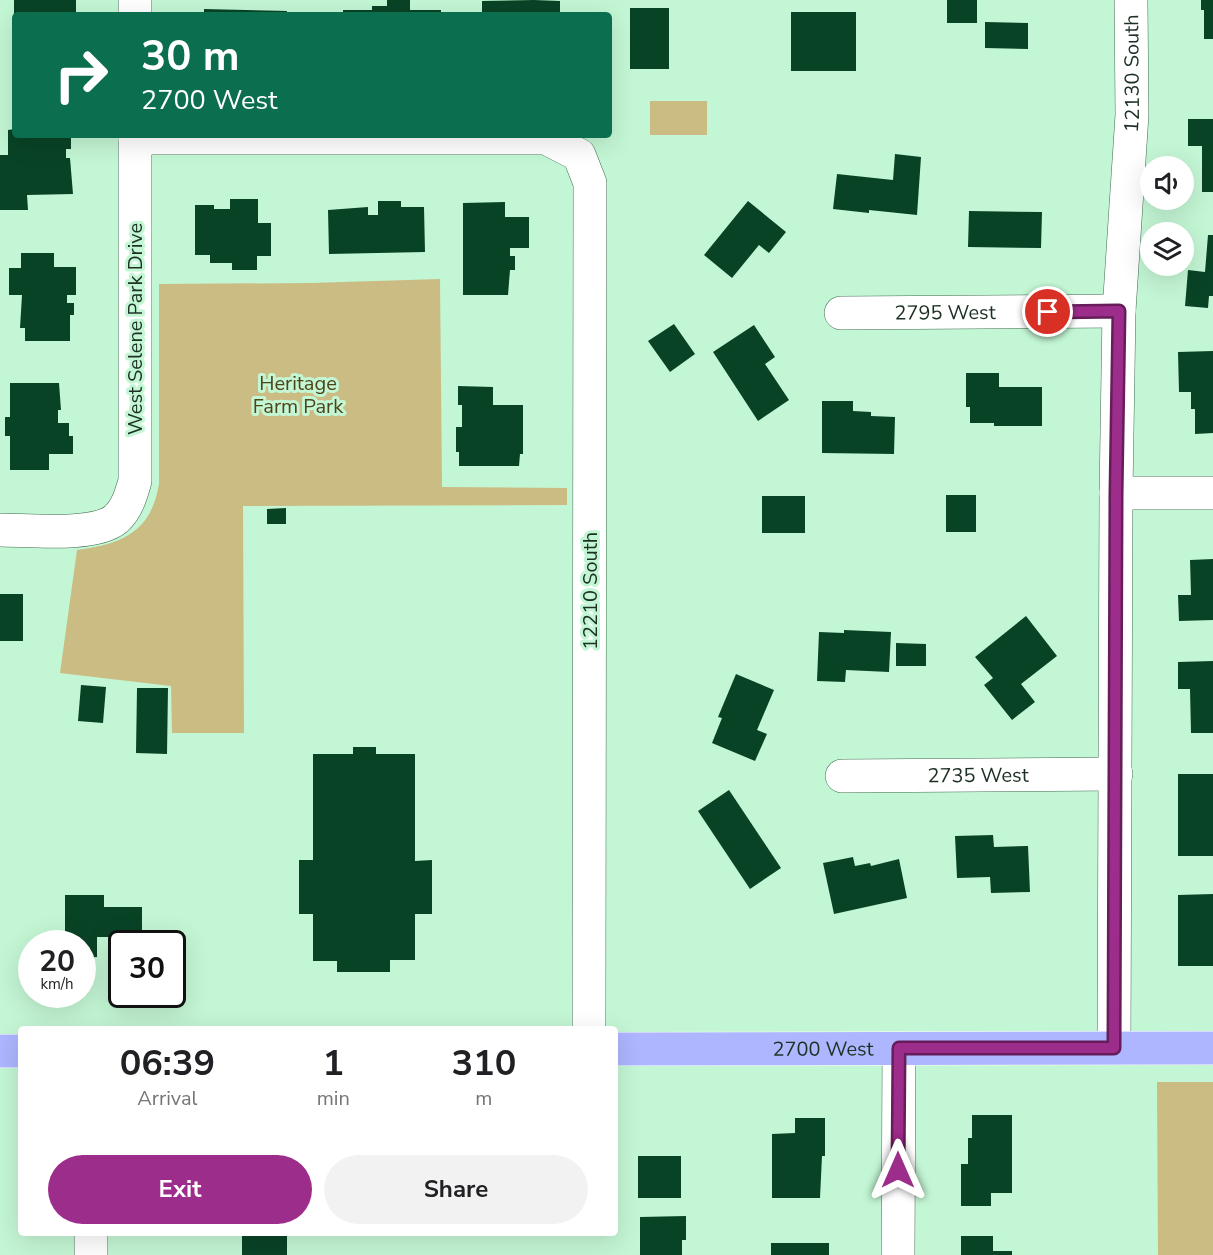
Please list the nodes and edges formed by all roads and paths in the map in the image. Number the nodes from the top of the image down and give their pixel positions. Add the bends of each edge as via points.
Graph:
1 (1131, 0) edge
2 (135, 138) edge
3 (546, 138) edge
4 (1119, 311) junction
5 (841, 312) dead end
6 (1213, 493) edge
7 (1116, 494) junction
8 (0, 530) edge
9 (1116, 774) junction
10 (842, 776) dead end
11 (589, 1026) edge
12 (899, 1048) junction
13 (1114, 1048) junction
14 (1213, 1048) edge
15 (618, 1049) edge
16 (0, 1051) edge
17 (18, 1051) edge
18 (91, 1236) edge
19 (91, 1255) edge
20 (898, 1255) edge

1 - 4 street, 12130 South via 1132,115
2 - 8 street, West Selene Park Drive via 135,481 128,504 116,519 98,528
3 - 11 street, 12210 South via 579,155 590,183
4 - 5 street, 2795 West
4 - 7 street, 12130 South
6 - 7 street
7 - 9 street, 12130 South
9 - 10 street, 2735 West
9 - 13 street, 12130 South
12 - 13 main road, 2700 West
12 - 15 main road, 2700 West
12 - 20 street
13 - 14 main road, 2700 West
16 - 17 main road
18 - 19 street

